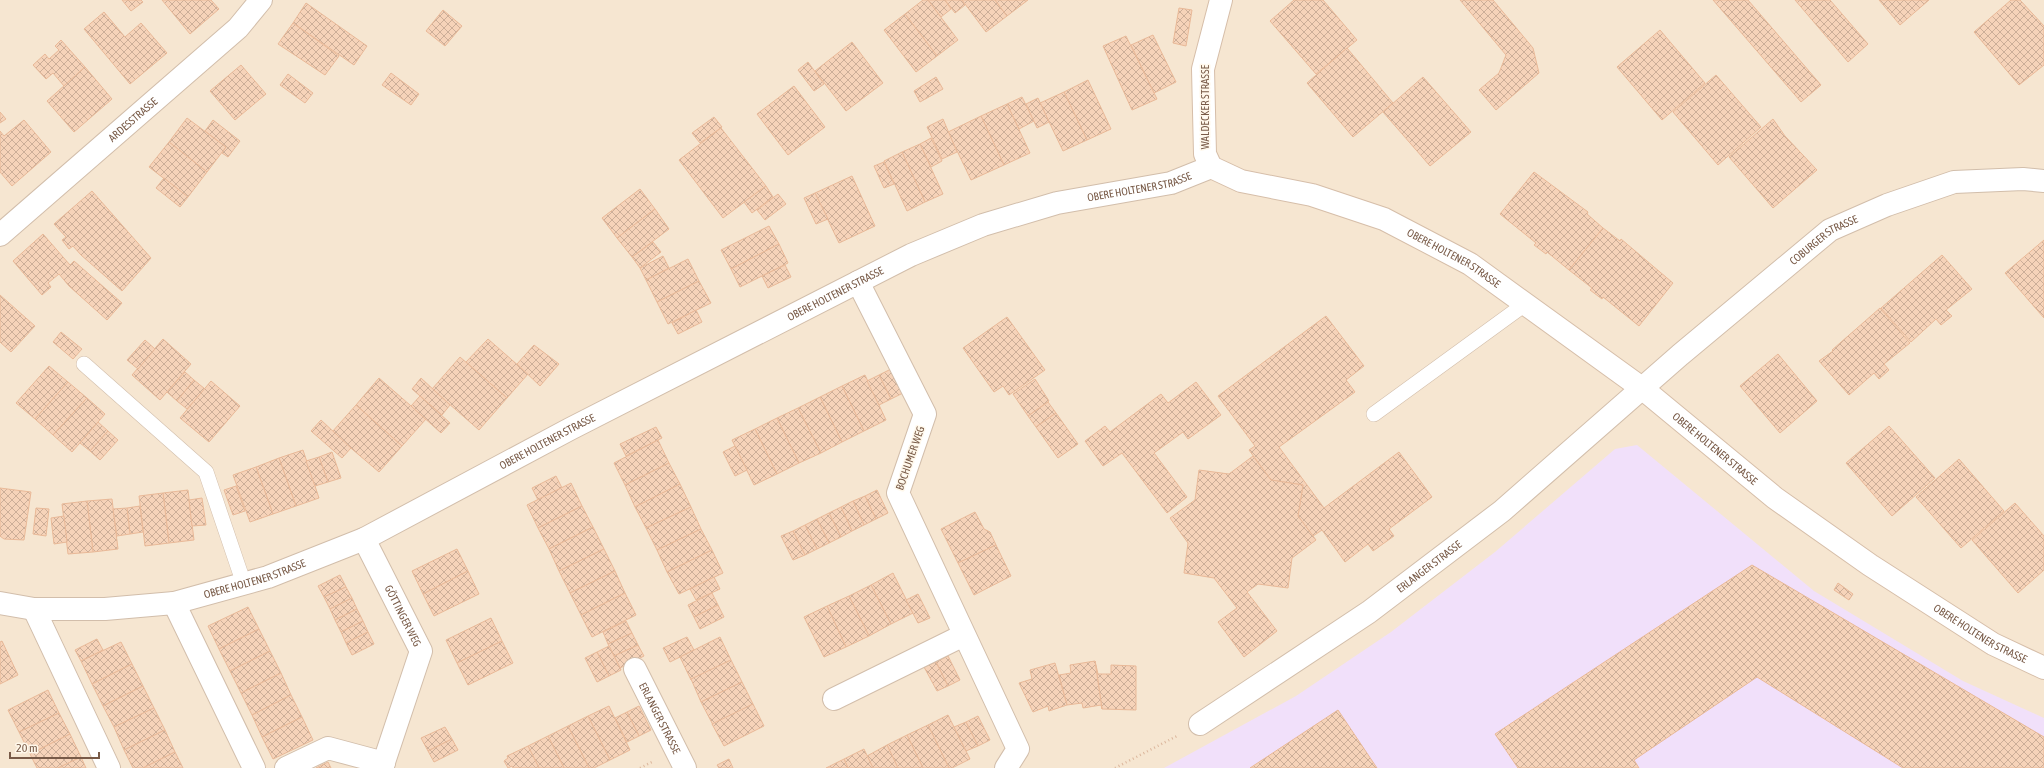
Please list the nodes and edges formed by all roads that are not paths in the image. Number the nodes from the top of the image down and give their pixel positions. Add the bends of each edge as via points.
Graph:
1 (261, 0) edge
2 (1221, 0) edge
3 (1211, 167) junction
4 (2044, 181) edge
5 (0, 235) edge
6 (858, 282) junction
7 (1525, 304) junction
8 (84, 364) dead end
9 (1643, 389) junction
10 (1374, 414) dead end
11 (364, 539) junction
12 (244, 584) junction
13 (0, 603) edge
14 (174, 603) junction
15 (34, 609) junction
16 (964, 635) junction
17 (2044, 668) edge
18 (635, 669) dead end
19 (834, 699) dead end
20 (1200, 724) road end
21 (383, 765) edge
22 (109, 768) edge
23 (254, 768) edge
24 (286, 768) edge
25 (685, 768) edge
26 (1006, 768) edge

1 - 5 street, ARDESSTRASSE via 238,28
2 - 3 street, WALDECKER STRASSE via 1203,69 1204,154
3 - 6 street, OBERE HOLTENER STRASSE via 1171,183 1057,203 983,225 911,255
3 - 7 street, OBERE HOLTENER STRASSE via 1241,181 1312,195 1384,219 1470,264
4 - 9 street, COBURGER STRASSE via 2023,179 1954,182 1887,205 1830,230
6 - 11 street, OBERE HOLTENER STRASSE via 578,425
6 - 16 street, BOCHUMER WEG via 925,414 898,494
7 - 9 street, OBERE HOLTENER STRASSE
7 - 10 lane
8 - 12 lane via 206,472
9 - 17 street, OBERE HOLTENER STRASSE via 1775,498 1870,565 1993,644
9 - 20 street, ERLANGER STRASSE via 1502,511 1369,612
11 - 12 street, OBERE HOLTENER STRASSE
11 - 21 street, GÖTTINGER WEG via 421,651
12 - 14 street, OBERE HOLTENER STRASSE
13 - 15 street, OBERE HOLTENER STRASSE
14 - 15 street, OBERE HOLTENER STRASSE via 105,609
14 - 23 street
15 - 22 street
16 - 19 street
16 - 26 street, BOCHUMER WEG via 1018,749
18 - 25 street, ERLANGER STRASSE
21 - 24 street, GÖTTINGER WEG via 328,748

